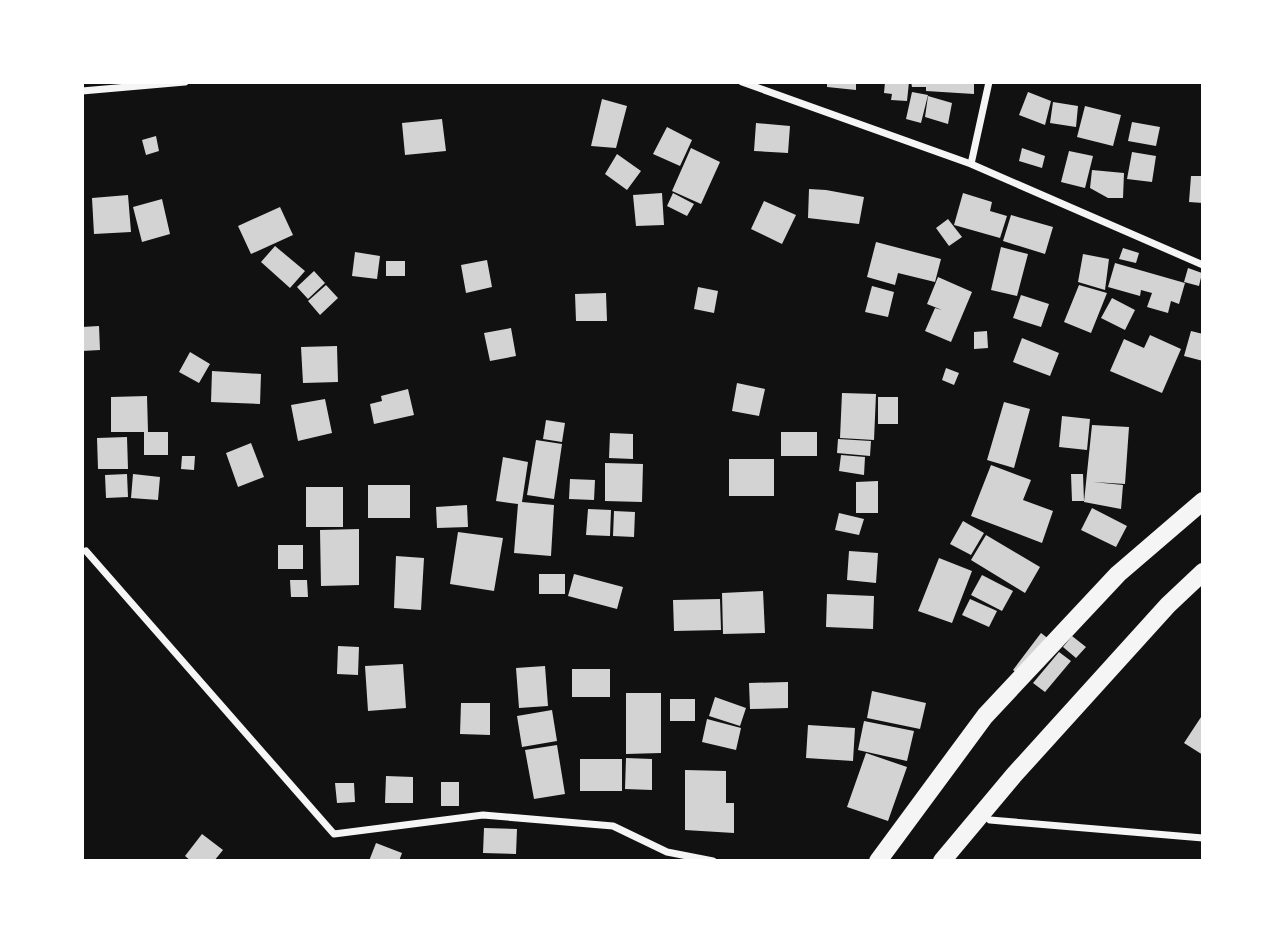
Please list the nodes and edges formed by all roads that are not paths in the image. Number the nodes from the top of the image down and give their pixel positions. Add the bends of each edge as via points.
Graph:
1 (185, 82) edge
2 (742, 82) edge
3 (989, 82) edge
4 (82, 91) edge
5 (971, 164) junction
6 (1203, 265) edge
7 (1203, 501) edge
8 (86, 551) dead end
9 (1203, 572) edge
10 (990, 820) dead end
11 (1203, 838) edge
12 (713, 861) edge
13 (878, 861) edge
14 (942, 861) edge

1 - 4 street
2 - 5 street
3 - 5 street
5 - 6 street
7 - 13 main road via 1118,575 985,716
8 - 12 street via 334,834 483,815 613,826 667,852
9 - 14 main road via 1023,765
10 - 11 street

